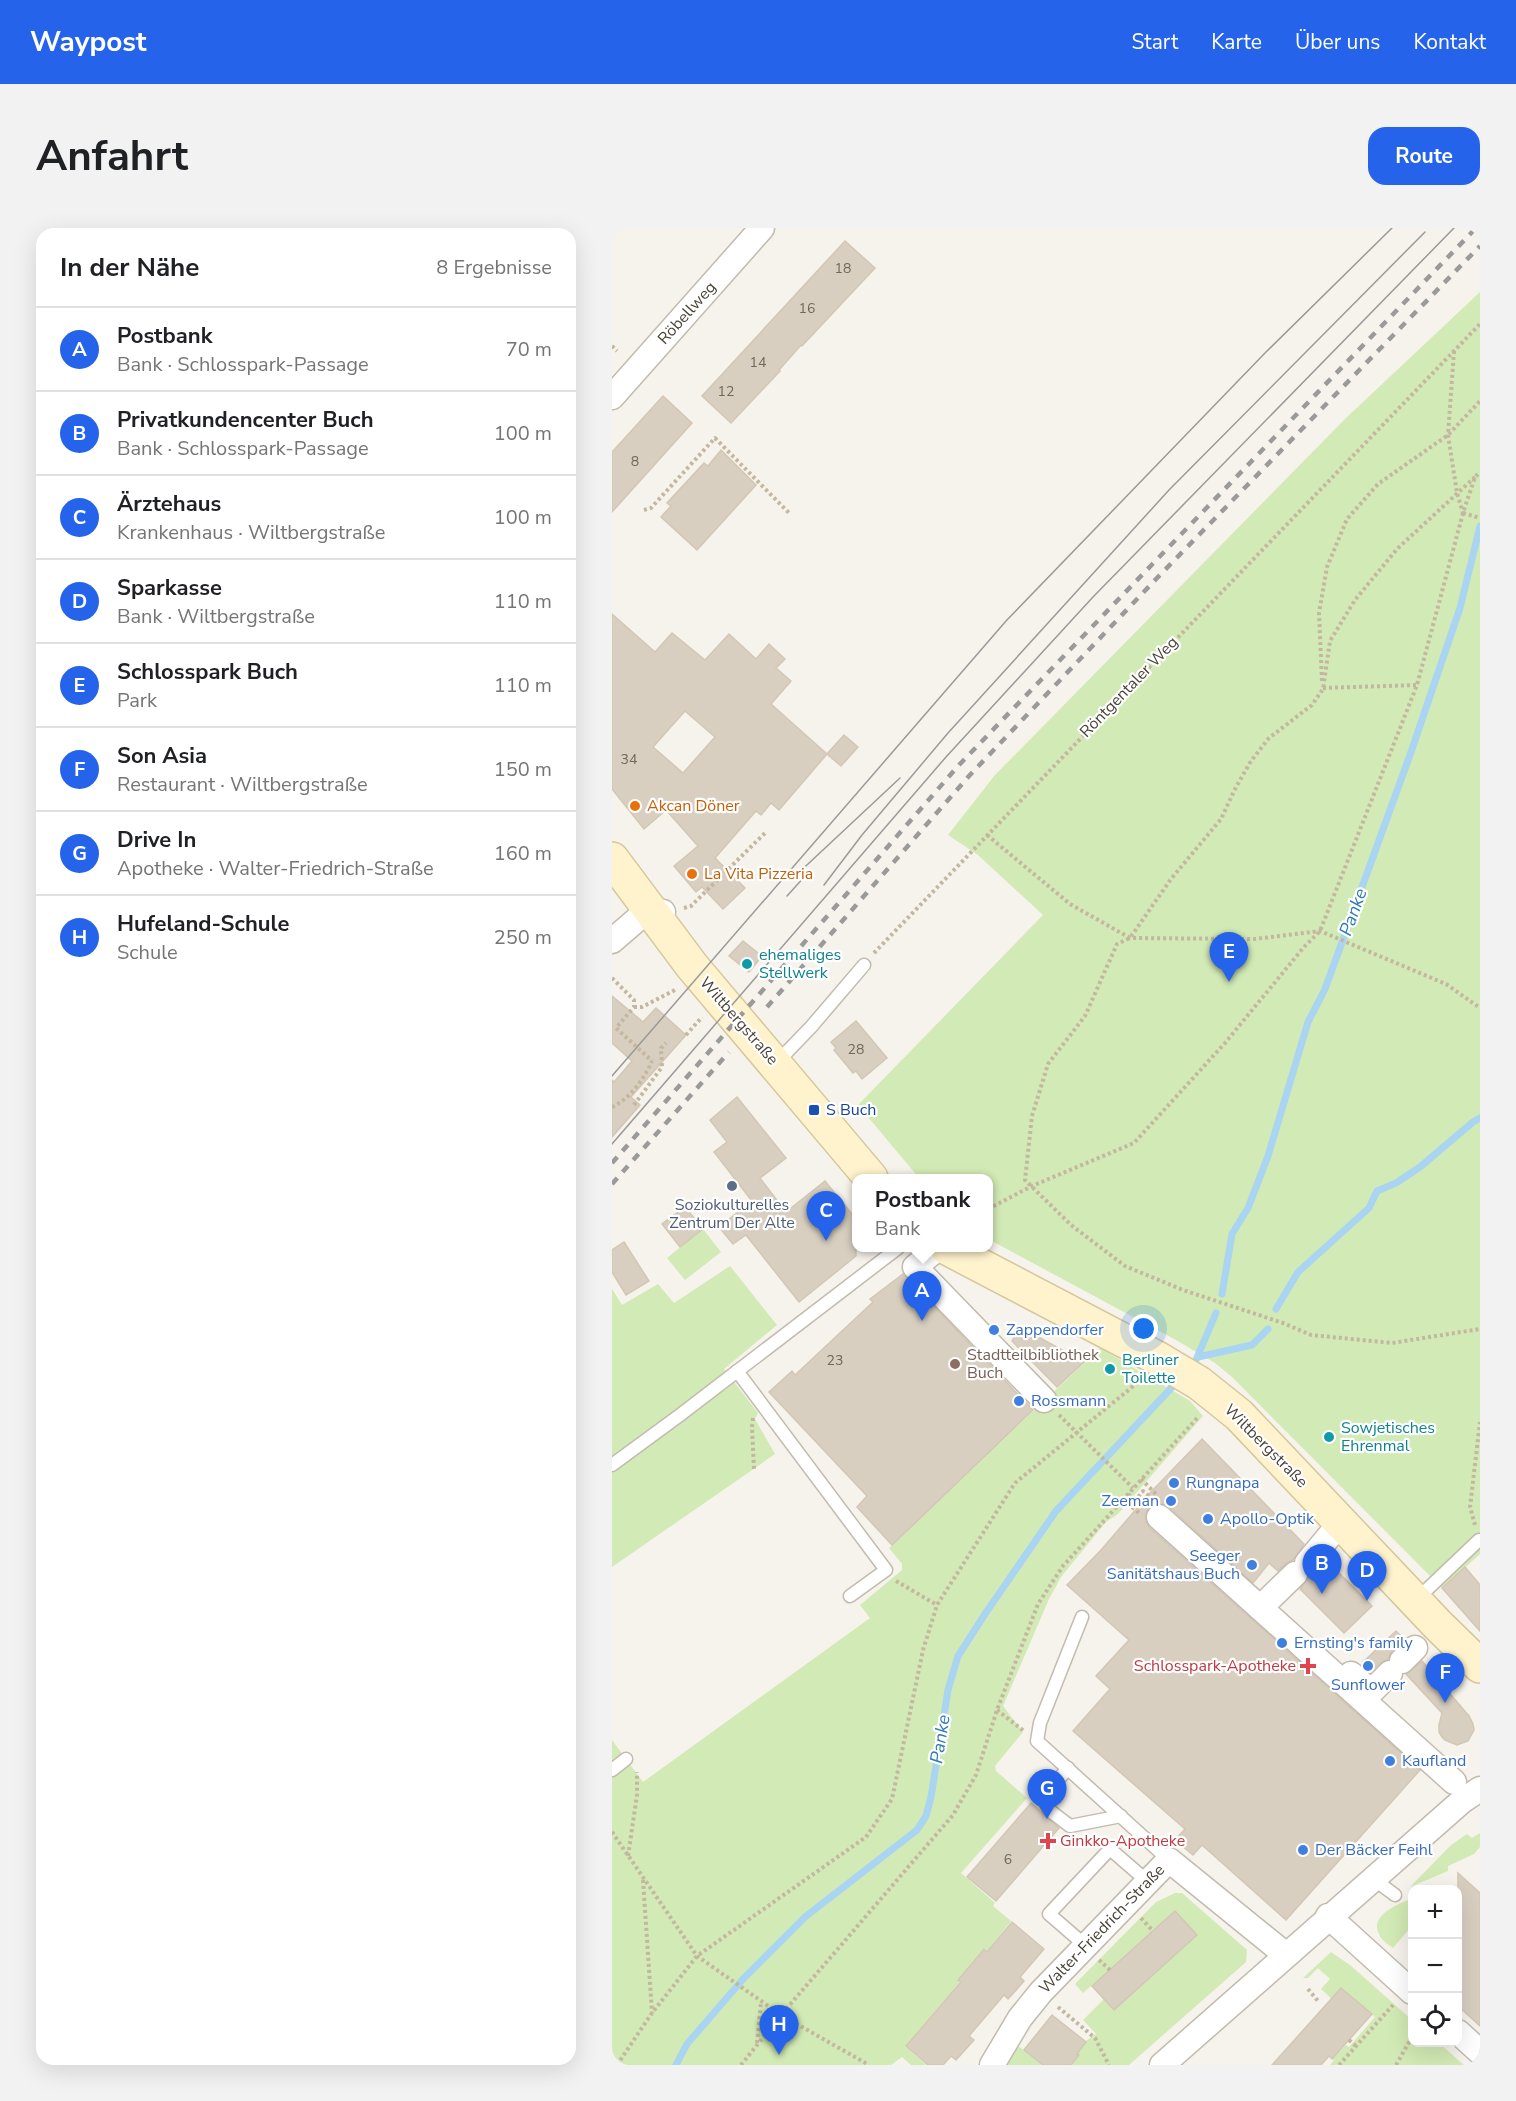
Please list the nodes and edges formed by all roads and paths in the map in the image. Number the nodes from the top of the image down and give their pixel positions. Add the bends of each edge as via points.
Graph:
1 (762, 228) edge
2 (1480, 324) edge
3 (612, 346) edge
4 (617, 351) dead end
5 (1454, 351) junction
6 (612, 396) edge
7 (1480, 401) edge
8 (1448, 435) junction
9 (1480, 472) edge
10 (1475, 477) junction
11 (1457, 493) junction
12 (644, 510) dead end
13 (789, 513) dead end
14 (1463, 513) junction
15 (1480, 518) edge
16 (1417, 685) junction
17 (1323, 689) junction
18 (766, 831) dead end
19 (987, 835) junction
20 (612, 859) edge
21 (691, 906) dead end
22 (649, 909) junction
23 (1320, 931) junction
24 (1130, 938) junction
25 (612, 941) edge
26 (864, 965) joint
27 (612, 978) edge
28 (682, 983) dead end
29 (634, 1007) junction
30 (1480, 1008) edge
31 (706, 1012) dead end
32 (686, 1035) dead end
33 (666, 1043) dead end
34 (783, 1056) junction
35 (652, 1061) junction
36 (646, 1068) dead end
37 (634, 1105) dead end
38 (612, 1107) edge
39 (867, 1174) edge
40 (868, 1174) edge
41 (1032, 1186) junction
42 (993, 1206) edge
43 (893, 1252) edge
44 (933, 1252) edge
45 (955, 1252) edge
46 (1480, 1329) edge
47 (1157, 1358) junction
48 (737, 1371) junction
49 (1214, 1395) junction
50 (756, 1397) junction
51 (1044, 1400) dead end
52 (1480, 1422) edge
53 (1075, 1432) junction
54 (612, 1465) edge
55 (754, 1469) dead end
56 (1133, 1488) junction
57 (1159, 1516) dead end
58 (1341, 1522) junction
59 (1479, 1540) edge
60 (882, 1573) junction
61 (850, 1596) dead end
62 (1415, 1600) junction
63 (937, 1605) junction
64 (1260, 1608) junction
65 (1082, 1617) dead end
66 (1416, 1647) junction
67 (1480, 1666) edge
68 (1342, 1682) junction
69 (997, 1710) junction
70 (1037, 1741) junction
71 (632, 1761) joint
72 (1068, 1768) junction
73 (612, 1770) edge
74 (1454, 1782) dead end
75 (1480, 1788) edge
76 (1121, 1816) junction
77 (612, 1832) edge
78 (628, 1857) junction
79 (1169, 1860) junction
80 (1372, 1878) junction
81 (643, 1879) junction
82 (1147, 1881) junction
83 (1395, 1895) dead end
84 (1329, 1916) junction
85 (1086, 1946) junction
86 (1286, 1955) junction
87 (697, 1956) junction
88 (1408, 1987) edge
89 (1308, 1989) dead end
90 (1041, 1992) junction
91 (1318, 2001) dead end
92 (762, 2002) junction
93 (1388, 2010) dead end
94 (652, 2013) junction
95 (781, 2015) junction
96 (1462, 2036) edge
97 (1349, 2040) dead end
98 (756, 2045) junction
99 (1408, 2045) edge
100 (1356, 2046) junction
101 (1480, 2052) edge
102 (617, 2065) edge
103 (741, 2065) edge
104 (869, 2065) edge
105 (992, 2065) edge
106 (1109, 2065) edge
107 (1162, 2065) edge
108 (1340, 2065) edge
109 (1396, 2065) edge

1 - 6 street, Röbellweg
2 - 5 path, Röntgentaler Weg
3 - 4 path
5 - 8 path
5 - 19 path, Röntgentaler Weg
7 - 8 path
8 - 11 path
8 - 17 path via 1378,484 1347,519 1327,567 1319,613
9 - 10 path
10 - 11 path
10 - 14 path
11 - 14 path
11 - 17 path via 1397,549 1355,600 1330,641
12 - 13 path via 651,508 715,438
14 - 15 path
14 - 16 path
16 - 17 path
16 - 23 path
17 - 24 path via 1312,705 1269,738 1251,761 1221,819 1171,879
18 - 21 path
19 - 24 path via 1071,904
19 - 26 path, Röntgentaler Weg
20 - 22 main road, Wiltbergstraße
22 - 25 street
22 - 34 street via 667,912
22 - 39 main road, Wiltbergstraße via 692,966
23 - 24 path via 1255,939
23 - 30 path via 1446,984
23 - 41 path via 1134,1143
24 - 41 path via 1117,944 1085,1016 1048,1064 1029,1136 1026,1180
26 - 34 lane
27 - 29 path via 634,1000
28 - 29 path via 674,992
29 - 35 path via 616,1028
31 - 32 path
33 - 37 path via 661,1048 662,1067
34 - 40 street via 858,1146
35 - 36 path
35 - 38 path via 646,1075 622,1103
41 - 42 path
41 - 46 path via 1071,1225 1125,1266 1311,1335 1392,1343
43 - 48 lane
44 - 51 street via 915,1267
45 - 47 main road, Wiltbergstraße
47 - 49 main road, Wiltbergstraße
47 - 53 path via 1144,1378
48 - 50 lane
48 - 54 lane
49 - 56 path
49 - 58 main road, Wiltbergstraße via 1239,1415
50 - 55 path via 752,1427
50 - 60 lane via 886,1570
52 - 59 path via 1470,1507
53 - 56 path
53 - 63 path via 1015,1483
56 - 69 path via 1063,1566 1038,1604
57 - 64 street
58 - 62 main road, Wiltbergstraße
58 - 64 street
59 - 62 lane
60 - 61 lane
60 - 63 path
62 - 66 main road, Wiltbergstraße
63 - 87 path via 923,1650 892,1799 866,1837
64 - 68 street
65 - 70 lane via 1040,1723
66 - 67 main road, Wiltbergstraße
66 - 68 street via 1371,1692 1350,1672
68 - 74 street
69 - 70 path
69 - 95 path via 976,1775 953,1815
70 - 72 lane
71 - 73 lane
71 - 78 path via 637,1795
72 - 76 lane
72 - 76 lane via 1043,1798 1049,1810 1070,1826
75 - 80 street
76 - 79 lane
77 - 78 path
78 - 81 path
79 - 82 street, Walter-Friedrich-Straße
79 - 86 street, Walter-Friedrich-Straße
80 - 83 lane
80 - 84 street
81 - 87 path
81 - 94 path
82 - 85 street, Walter-Friedrich-Straße
82 - 85 lane via 1110,1849 1049,1914
84 - 86 street
84 - 88 street
85 - 90 street, Walter-Friedrich-Straße
86 - 107 street
87 - 92 path
87 - 94 path
89 - 91 path
90 - 105 street, Walter-Friedrich-Straße
90 - 106 path via 1095,2038
92 - 95 path
92 - 98 path
93 - 100 path
94 - 102 path
95 - 98 path
95 - 104 path
96 - 101 street
97 - 100 path
98 - 103 path
99 - 109 path
100 - 108 path

